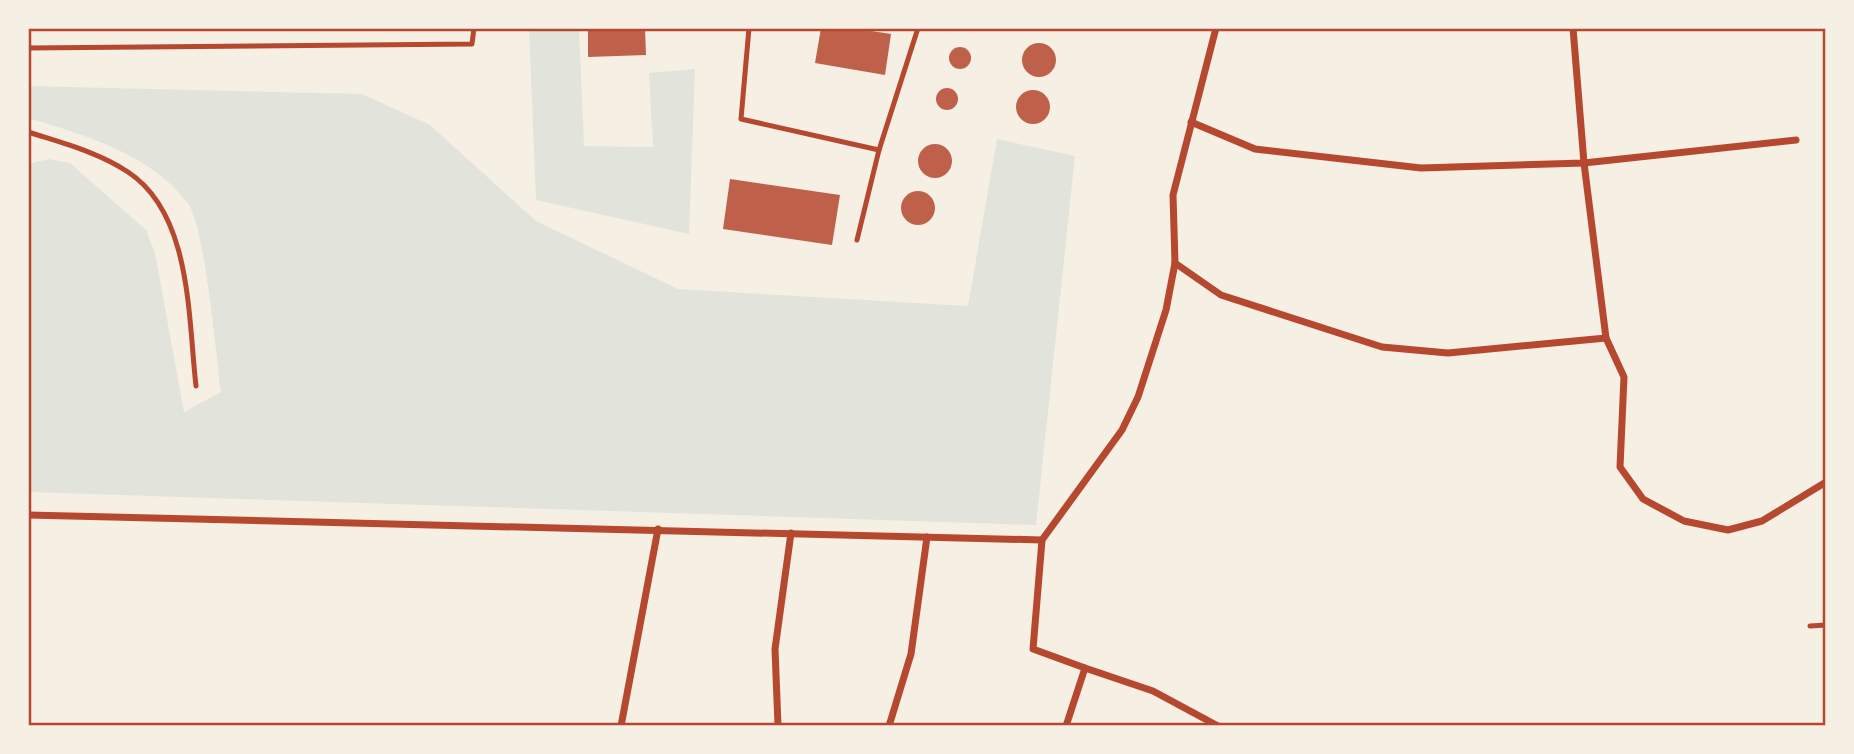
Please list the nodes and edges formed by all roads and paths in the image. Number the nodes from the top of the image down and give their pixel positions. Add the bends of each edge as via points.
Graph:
1 (474, 28) edge
2 (749, 28) edge
3 (918, 28) edge
4 (1216, 28) edge
5 (1573, 28) edge
6 (28, 48) edge
7 (1191, 122) junction
8 (28, 132) edge
9 (1796, 140) dead end
10 (879, 150) junction
11 (1584, 163) junction
12 (857, 240) dead end
13 (1175, 263) junction
14 (1606, 338) junction
15 (196, 386) dead end
16 (1826, 482) edge
17 (28, 515) edge
18 (658, 529) junction
19 (791, 533) junction
20 (928, 537) junction
21 (1042, 540) junction
22 (1826, 625) edge
23 (1810, 626) dead end
24 (1084, 668) junction
25 (621, 726) edge
26 (778, 726) edge
27 (889, 726) edge
28 (1066, 726) edge
29 (1218, 726) edge

1 - 6 lane via 472,44
2 - 10 lane via 741,119
3 - 10 lane
4 - 7 street
5 - 11 street
7 - 11 street via 1255,149 1421,168
7 - 13 street via 1173,195
8 - 15 lane via 93,153 130,172 161,204 180,251
9 - 11 street
10 - 12 lane
11 - 14 street
13 - 14 street via 1221,295 1382,347 1448,353
13 - 21 street via 1166,310 1138,397 1122,430
14 - 16 street via 1624,377 1620,467 1643,499 1684,521 1728,530 1762,521
17 - 18 street
18 - 19 street
18 - 25 street
19 - 20 street
19 - 26 street via 775,649
20 - 21 street
20 - 27 street via 911,654
21 - 24 street via 1033,649
22 - 23 lane
24 - 28 street
24 - 29 street via 1153,691

